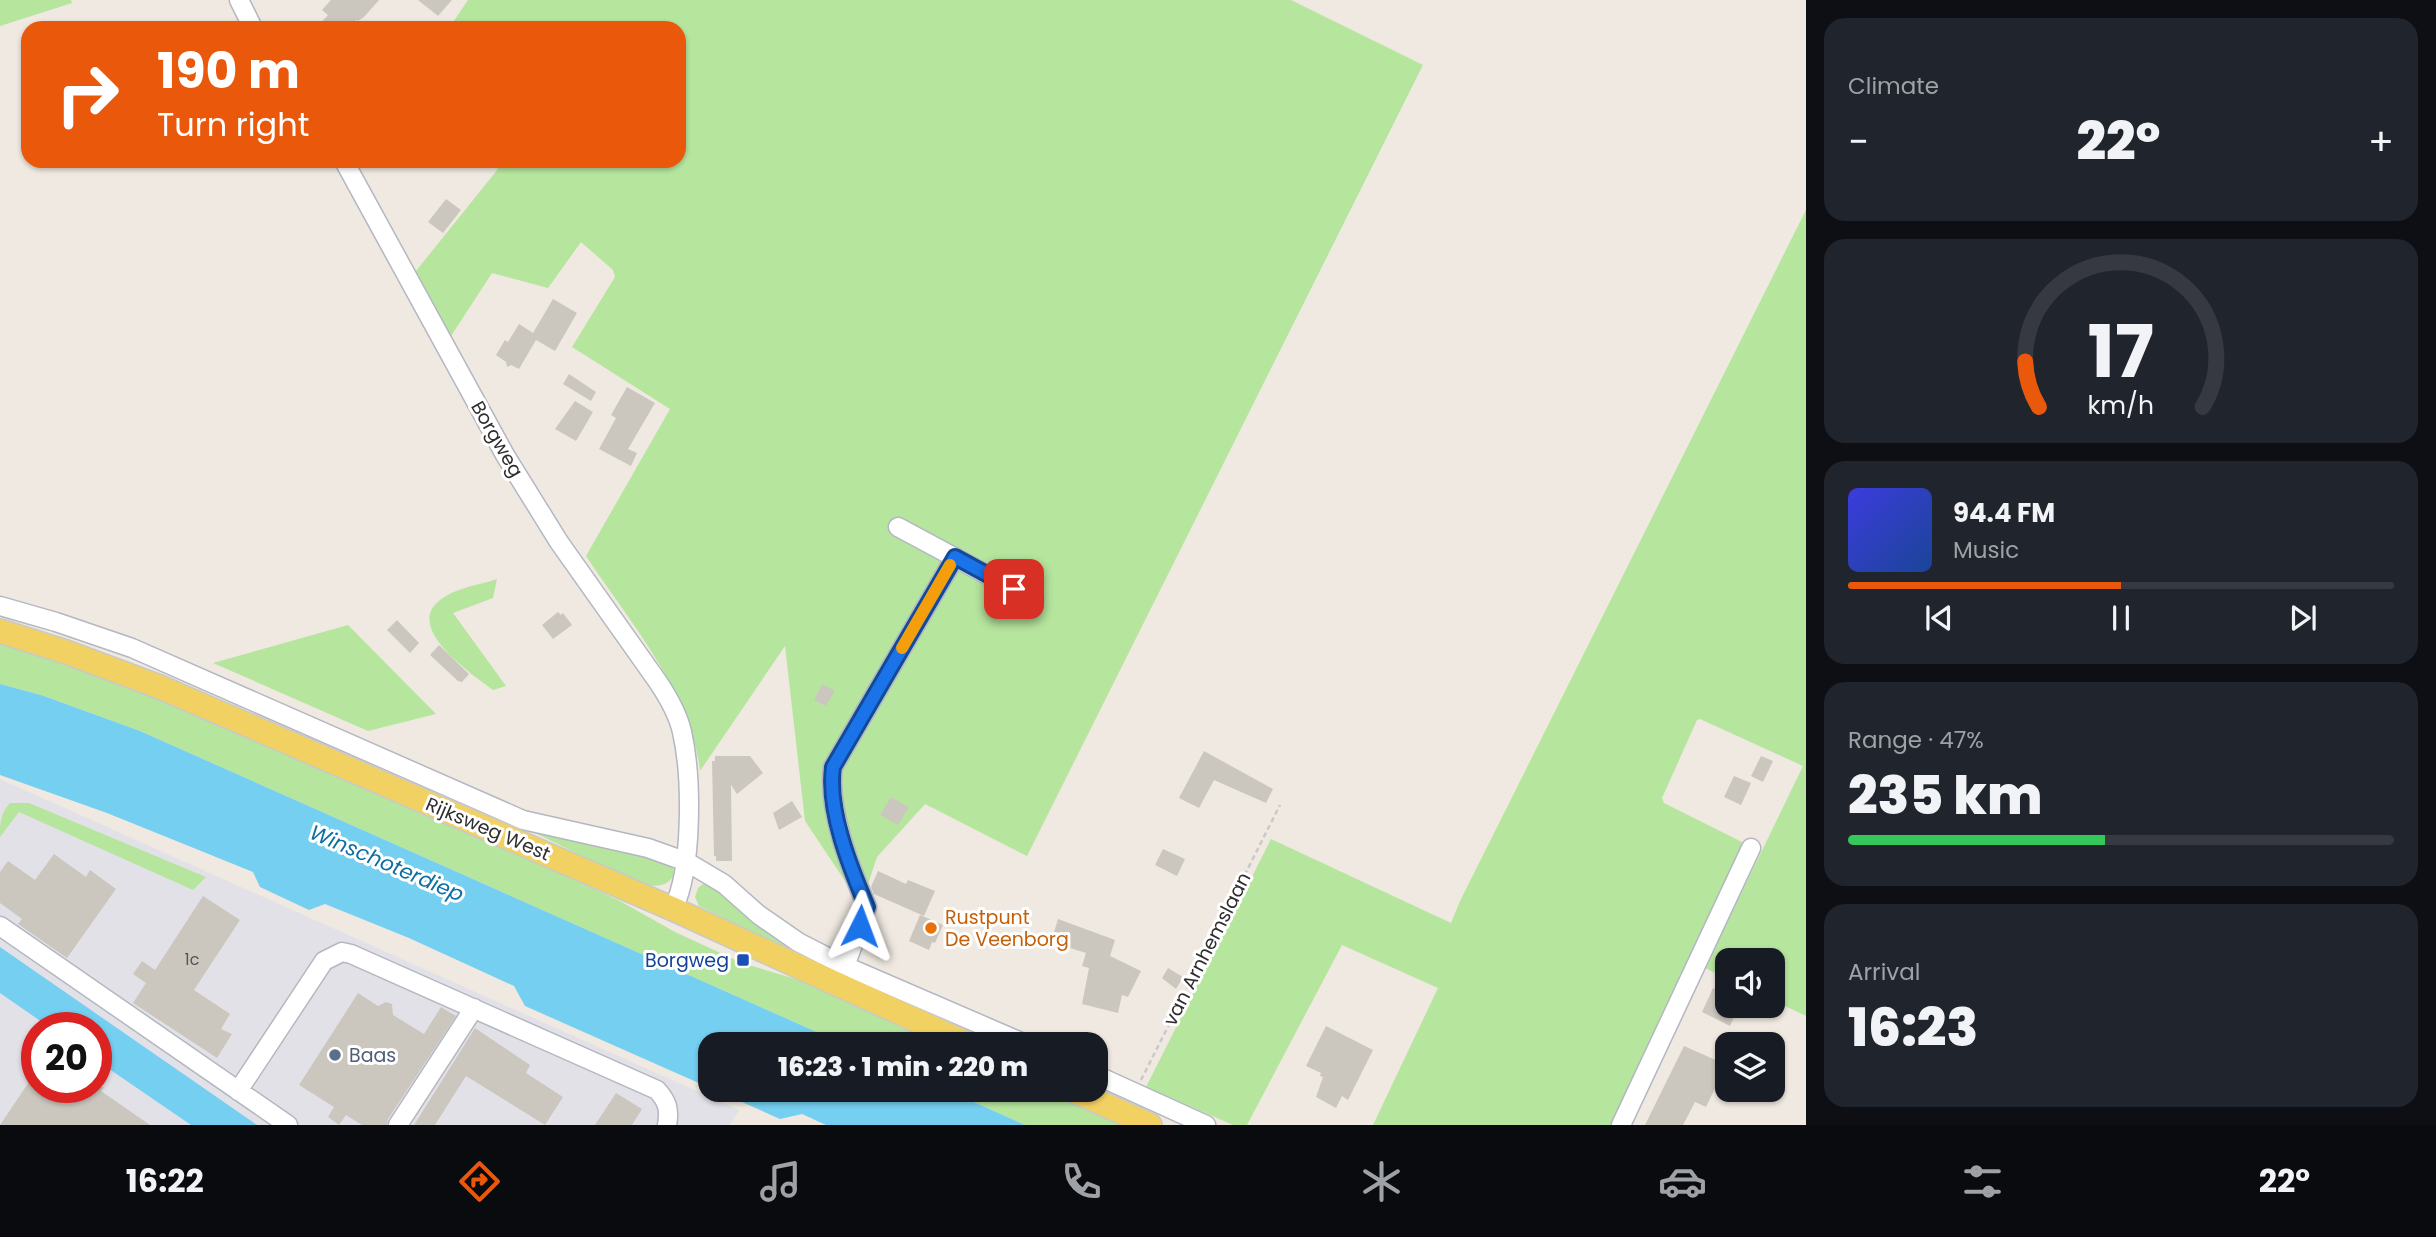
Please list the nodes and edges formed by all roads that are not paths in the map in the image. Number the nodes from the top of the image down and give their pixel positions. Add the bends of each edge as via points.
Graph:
1 (239, 0) edge
2 (250, 21) edge
3 (348, 168) edge
4 (898, 527) dead end
5 (955, 557) junction
6 (1034, 600) dead end
7 (0, 606) edge
8 (0, 631) edge
9 (1751, 848) dead end
10 (687, 862) junction
11 (673, 909) junction
12 (0, 926) edge
13 (845, 966) junction
14 (474, 1008) junction
15 (942, 1032) edge
16 (998, 1032) edge
17 (1108, 1081) edge
18 (239, 1091) junction
19 (1099, 1102) edge
20 (288, 1125) edge
21 (398, 1125) edge
22 (667, 1125) edge
23 (1150, 1125) edge
24 (1206, 1125) edge
25 (1621, 1125) edge

1 - 2 street
3 - 10 street, Borgweg via 505,455 672,706 684,747
4 - 5 street
5 - 6 street
5 - 13 street via 833,767 831,783 846,857 867,907
7 - 10 street, Rijksweg West via 132,648 523,820 648,848
8 - 11 main road, Rijksweg West via 160,687
9 - 25 street
10 - 11 street, Borgweg
10 - 13 street via 724,884 787,936
11 - 15 main road, Rijksweg West
12 - 18 street
13 - 16 street
14 - 18 street via 351,954 333,955 324,961
14 - 21 street
14 - 22 street via 657,1090 666,1100
17 - 24 street
18 - 20 street
19 - 23 main road

